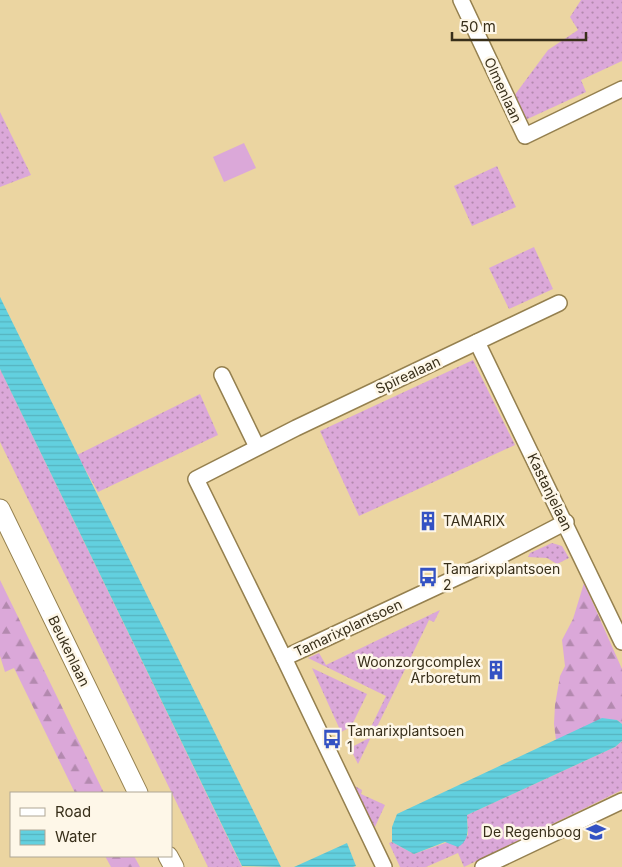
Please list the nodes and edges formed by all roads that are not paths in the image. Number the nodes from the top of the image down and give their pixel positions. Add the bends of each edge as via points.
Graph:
1 (461, 0) edge
2 (622, 89) edge
3 (559, 303) dead end
4 (477, 342) junction
5 (222, 375) dead end
6 (257, 448) junction
7 (0, 509) edge
8 (566, 522) junction
9 (0, 532) edge
10 (616, 610) edge
11 (622, 642) edge
12 (284, 658) junction
13 (127, 792) edge
14 (138, 792) edge
15 (622, 800) edge
16 (384, 867) edge
17 (483, 867) edge

1 - 2 street, Olmenlaan via 525,136
3 - 4 street, Spirealaan
4 - 6 street, Spirealaan
4 - 8 street, Kastanjelaan
5 - 6 street
6 - 12 street, Spirealaan via 196,479
7 - 14 street, Beukenlaan
8 - 10 street, Kastanjelaan
8 - 12 street, Tamarixplantsoen via 482,566
9 - 13 street, Beukenlaan
10 - 11 street, Kastanjelaan
12 - 16 street, Tamarixplantsoen
15 - 17 street

